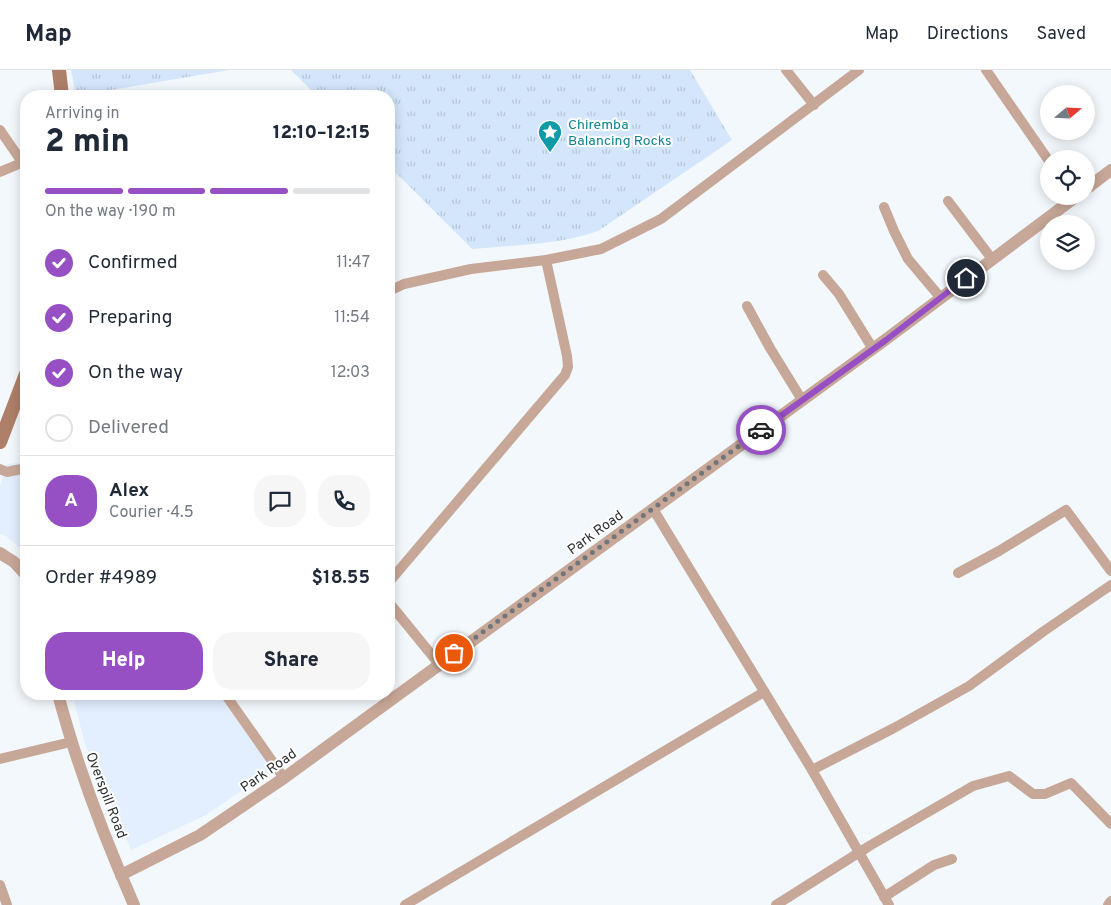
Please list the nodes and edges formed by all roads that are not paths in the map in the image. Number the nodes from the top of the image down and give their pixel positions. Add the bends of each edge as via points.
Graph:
1 (59, 70) edge
2 (786, 70) edge
3 (859, 70) edge
4 (986, 70) edge
5 (61, 90) edge
6 (814, 105) junction
7 (0, 130) edge
8 (1041, 150) edge
9 (20, 157) edge
10 (20, 164) edge
11 (1111, 170) edge
12 (0, 172) edge
13 (1095, 182) edge
14 (948, 201) dead end
15 (1064, 205) edge
16 (884, 207) dead end
17 (992, 259) junction
18 (546, 260) junction
19 (823, 274) dead end
20 (395, 288) edge
21 (940, 297) junction
22 (747, 306) dead end
23 (873, 349) junction
24 (20, 390) edge
25 (802, 400) junction
26 (0, 442) edge
27 (20, 469) edge
28 (0, 470) edge
29 (652, 509) junction
30 (0, 554) edge
31 (20, 568) edge
32 (1111, 571) edge
33 (958, 573) dead end
34 (395, 575) edge
35 (1111, 585) edge
36 (395, 610) edge
37 (439, 664) junction
38 (764, 692) junction
39 (395, 696) edge
40 (60, 700) edge
41 (229, 700) edge
42 (390, 700) edge
43 (71, 742) junction
44 (0, 759) edge
45 (812, 770) junction
46 (284, 778) junction
47 (1111, 824) edge
48 (859, 852) junction
49 (952, 858) dead end
50 (121, 876) junction
51 (0, 885) edge
52 (886, 901) edge
53 (1111, 901) edge
54 (7, 905) edge
55 (134, 905) edge
56 (405, 905) edge
57 (776, 905) edge
58 (1108, 905) edge

1 - 5 main road
2 - 6 street
3 - 6 street
4 - 8 street
6 - 18 street via 661,219 601,249
7 - 9 street
10 - 12 street
11 - 13 street
14 - 17 street
15 - 17 street, Park Road
16 - 21 street via 908,259
17 - 21 street, Park Road
18 - 20 street via 471,270
18 - 34 street via 567,356 565,375
19 - 23 street
21 - 23 street, Park Road
22 - 25 street
23 - 25 street, Park Road
24 - 26 main road
25 - 29 street, Park Road
27 - 28 street
29 - 37 street, Park Road
29 - 38 street
30 - 31 street
32 - 33 street via 1066,510
35 - 45 street via 969,686
36 - 37 street
37 - 39 street, Park Road
38 - 45 street
38 - 56 street
40 - 43 street, Overspill Road
41 - 46 street
42 - 46 street, Park Road
43 - 44 street
43 - 50 street, Overspill Road
45 - 48 street
46 - 50 street, Park Road via 200,834
47 - 48 street via 1071,783 1045,794 1033,794 1009,776 973,786
48 - 52 street
48 - 57 street
49 - 52 street via 934,866
50 - 55 street, Overspill Road
51 - 54 street
53 - 58 street

